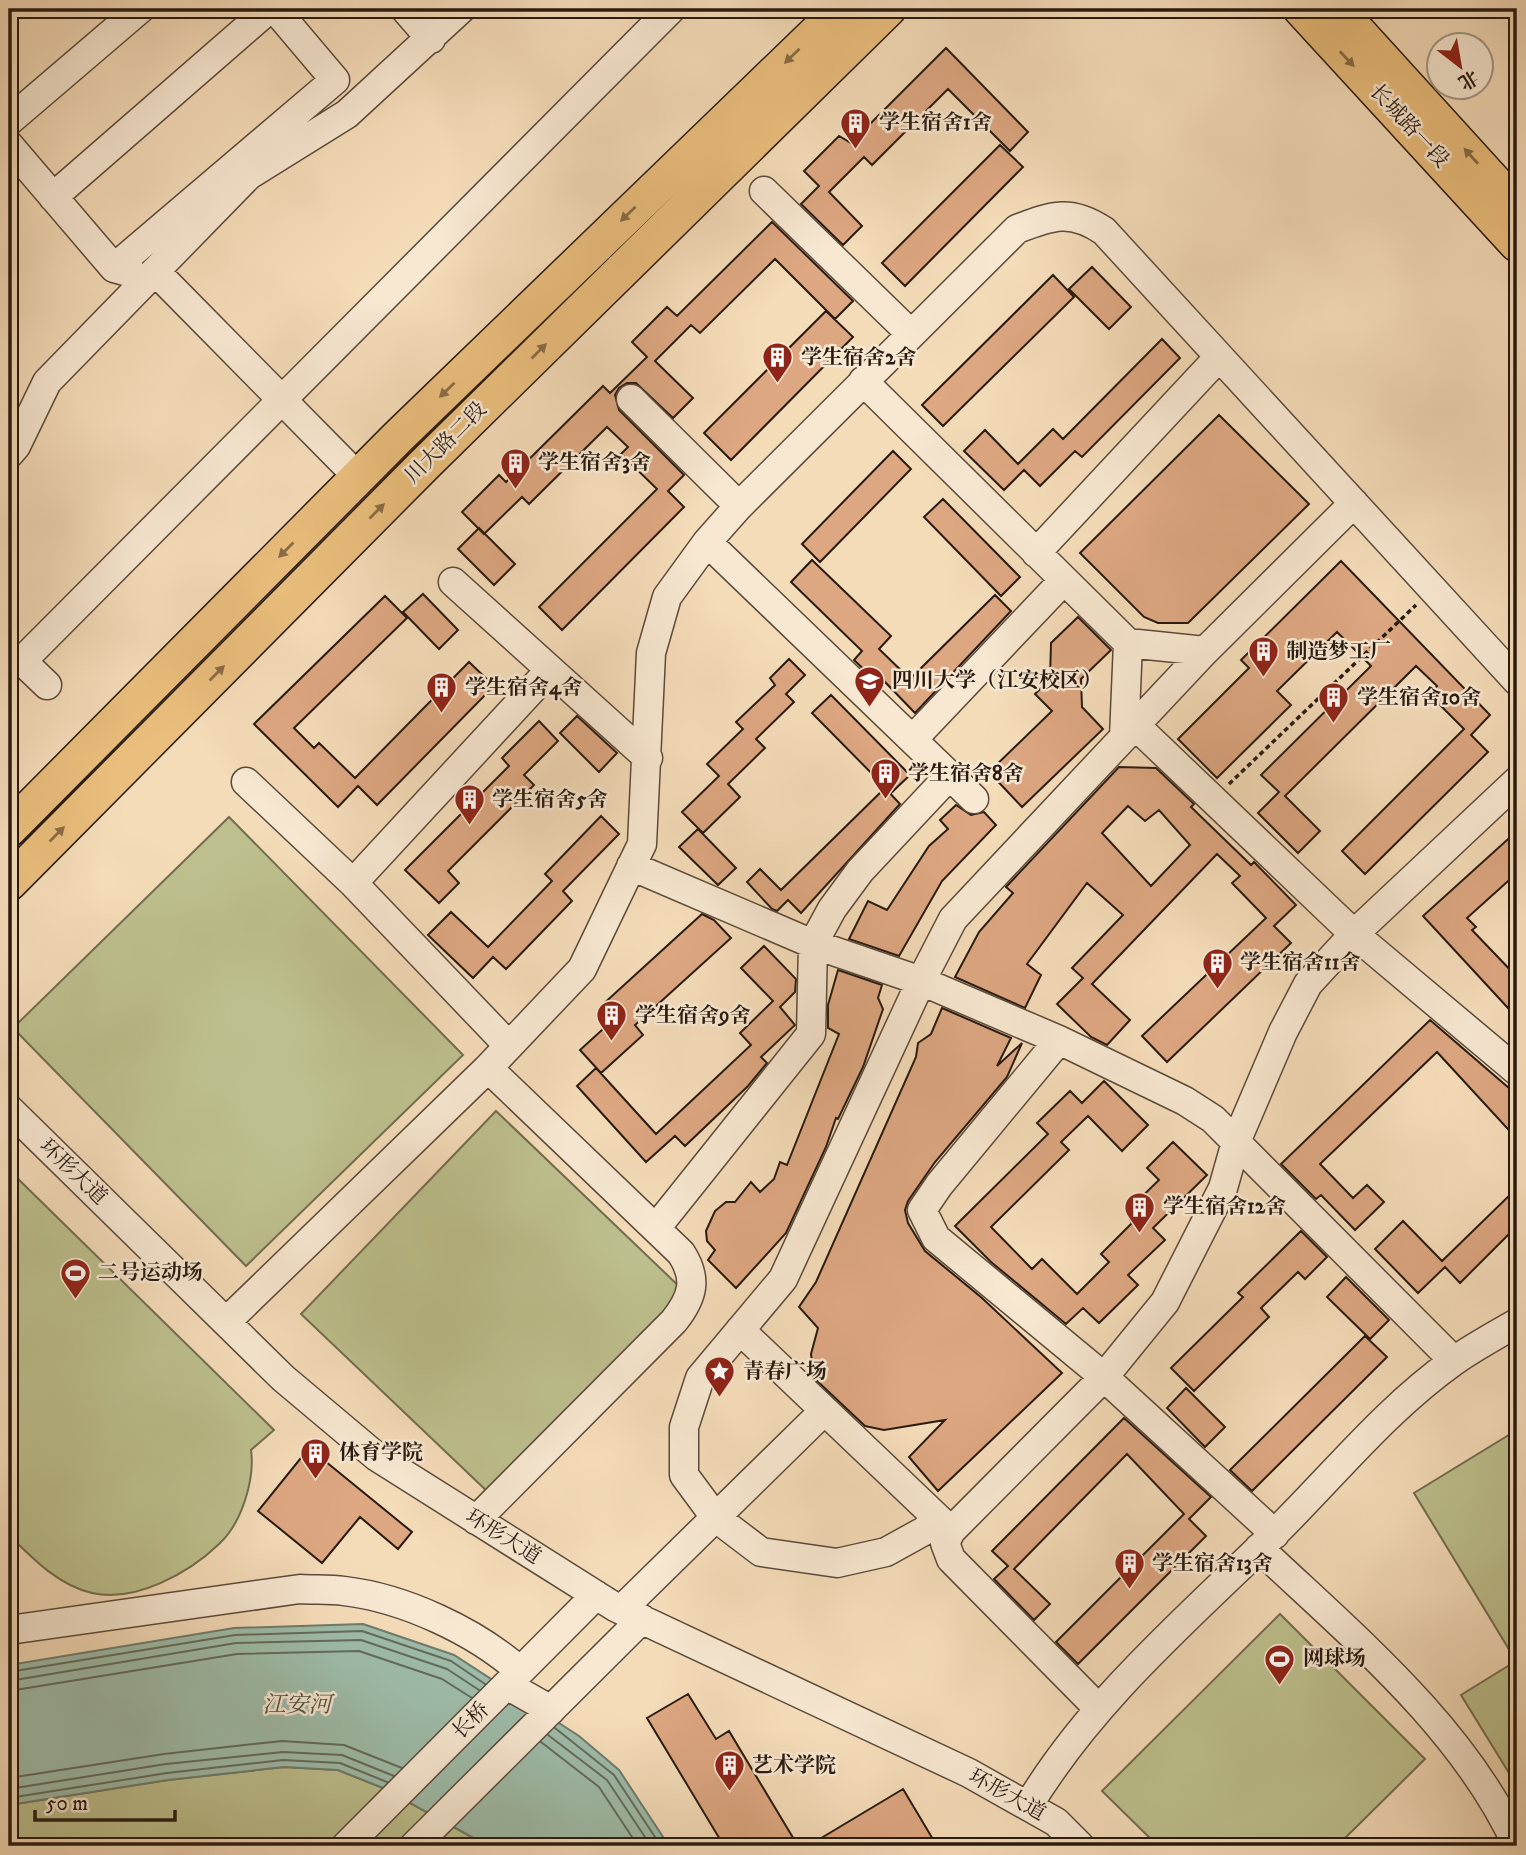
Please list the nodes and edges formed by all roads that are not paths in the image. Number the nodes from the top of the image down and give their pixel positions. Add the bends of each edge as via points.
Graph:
1 (140, 9) edge
2 (269, 9) edge
3 (275, 9) edge
4 (405, 9) edge
5 (461, 9) edge
6 (671, 9) edge
7 (841, 9) edge
8 (888, 9) edge
9 (1301, 9) edge
10 (1337, 9) edge
11 (431, 39) junction
12 (9, 121) edge
13 (9, 145) edge
14 (764, 191) dead end
15 (53, 197) junction
16 (1517, 207) edge
17 (1517, 244) edge
18 (114, 268) junction
19 (152, 274) junction
20 (910, 333) junction
21 (1219, 357) junction
22 (863, 381) junction
23 (631, 399) dead end
24 (282, 401) junction
25 (9, 454) edge
26 (358, 477) junction
27 (1354, 503) junction
28 (739, 506) junction
29 (707, 541) junction
30 (1036, 552) junction
31 (1065, 580) junction
32 (453, 582) dead end
33 (1128, 643) junction
34 (1205, 651) junction
35 (550, 670) junction
36 (1517, 681) edge
37 (47, 685) dead end
38 (1129, 731) junction
39 (913, 739) junction
40 (648, 758) junction
41 (950, 775) junction
42 (1517, 781) edge
43 (246, 782) dead end
44 (974, 799) dead end
45 (9, 829) edge
46 (631, 866) junction
47 (9, 883) edge
48 (353, 883) junction
49 (1354, 934) junction
50 (813, 944) junction
51 (921, 981) junction
52 (1059, 1040) junction
53 (509, 1046) junction
54 (488, 1068) junction
55 (1517, 1071) edge
56 (9, 1109) edge
57 (1236, 1142) junction
58 (656, 1228) junction
59 (226, 1322) junction
60 (1517, 1323) edge
61 (740, 1330) junction
62 (1454, 1361) junction
63 (1104, 1377) junction
64 (824, 1411) junction
65 (715, 1517) junction
66 (476, 1520) junction
67 (944, 1525) junction
68 (1267, 1541) junction
69 (596, 1595) junction
70 (631, 1615) junction
71 (9, 1630) edge
72 (511, 1681) junction
73 (1097, 1707) junction
74 (549, 1712) junction
75 (1028, 1806) junction
76 (415, 1845) edge
77 (1517, 1845) edge
78 (346, 1846) edge
79 (1080, 1846) edge

1 - 12 street
2 - 15 street
3 - 18 street via 335,79
4 - 11 street
5 - 11 street
6 - 24 street
7 -> 26 main road, 川大路二段
47 -> 8 main road, 川大路二段 via 425,464
9 -> 17 main road, 长城路一段
16 -> 10 main road, 长城路一段
11 - 19 street via 347,114 249,175
13 - 15 street
14 - 20 street
15 - 18 street
18 - 19 street
19 - 24 street
19 - 25 street via 47,382
20 - 21 street via 1017,229 1046,218 1082,217 1104,231
20 - 22 street
21 - 27 street
21 - 30 street
22 - 28 street
22 - 30 street
23 - 28 street
24 - 26 street
24 - 37 street via 22,661
26 -> 45 main road, 川大路二段
27 - 34 street
27 - 36 street
28 - 29 street
29 - 39 street
29 - 40 street via 667,597 651,653
30 - 31 street
31 - 33 street
31 - 39 street
32 - 35 street
33 - 34 street
33 - 38 street
34 - 38 street
35 - 40 street
35 - 48 street
38 - 49 street via 1213,800
38 - 51 street via 953,919
39 - 41 street
40 - 46 street via 642,844
41 - 44 street
41 - 50 street via 860,872
42 - 49 street
43 - 48 street
46 - 50 street
46 - 53 street via 582,969
48 - 53 street
49 - 55 street
49 - 57 street via 1308,984
50 - 51 street
50 - 58 street via 811,1034
51 - 52 street
51 - 61 street via 783,1279
52 - 57 street via 1185,1101 1213,1119
52 - 63 street via 922,1210 936,1238
53 - 54 street
54 - 58 street
54 - 59 street
56 - 59 street, 环形大道
57 - 62 street
57 - 63 street via 1223,1188 1165,1302
58 - 66 street via 689,1266 694,1287 686,1306
59 - 66 street, 环形大道 via 283,1378 377,1457
60 - 62 street
61 - 64 street
61 - 65 street via 700,1378 684,1427 684,1475
62 - 68 street via 1365,1438
63 - 67 street
63 - 68 street
64 - 65 street
64 - 67 street
65 - 67 street via 761,1552 837,1563 886,1552
65 - 70 street
66 - 69 street, 环形大道
67 - 73 street via 950,1559
68 - 73 street
68 - 77 street via 1450,1739
69 - 70 street, 环形大道
69 - 72 street, 长桥
70 - 74 street
70 - 75 street, 环形大道 via 969,1773
71 - 72 street via 300,1589 343,1591 394,1602 449,1624 499,1652
72 - 74 street
72 - 78 street, 长桥
73 - 75 street
74 - 76 street
75 - 79 street, 环形大道 via 1056,1822

